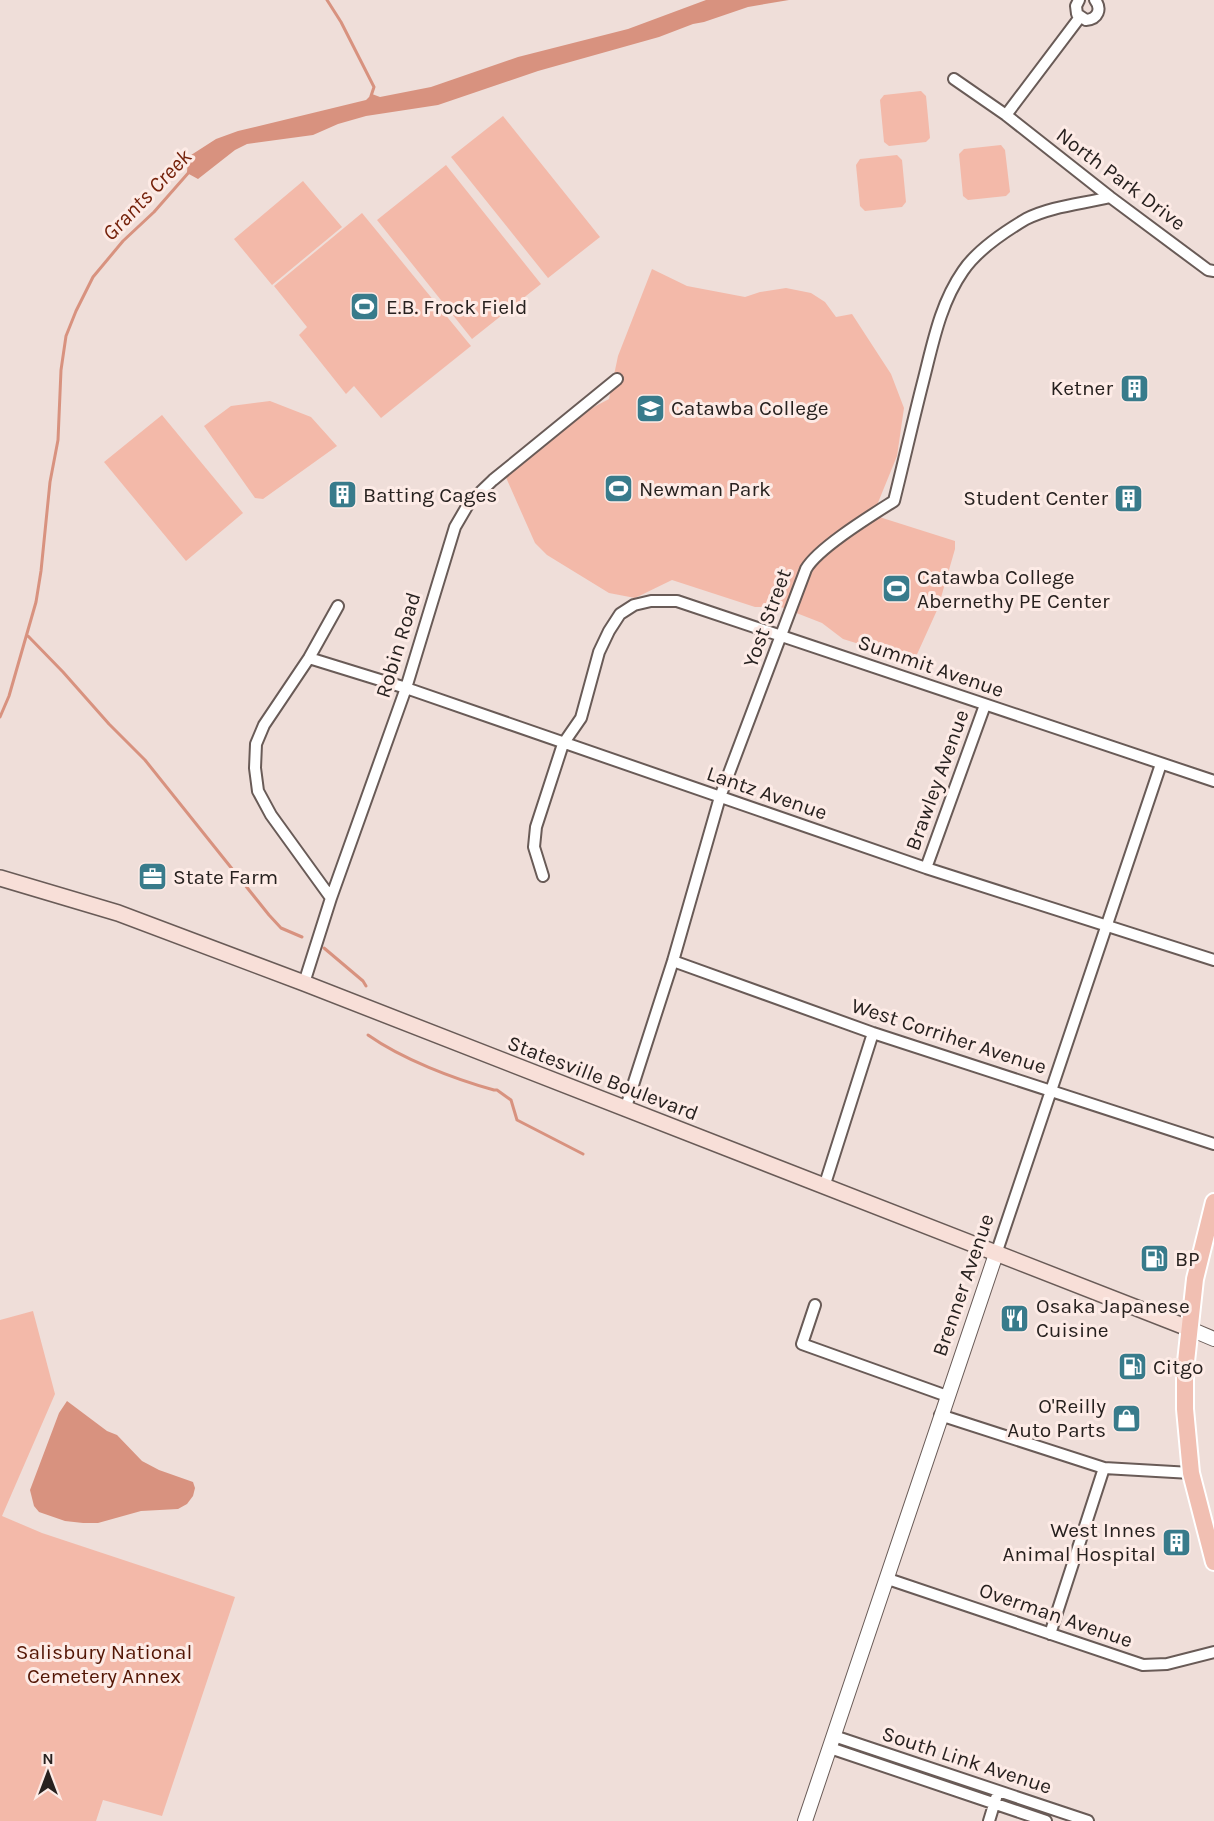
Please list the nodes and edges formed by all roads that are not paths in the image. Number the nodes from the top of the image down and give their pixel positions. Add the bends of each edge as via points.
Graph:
1 (1079, 0) edge
2 (1095, 0) edge
3 (1080, 17) junction
4 (954, 79) dead end
5 (1006, 115) junction
6 (1110, 197) junction
7 (1214, 271) edge
8 (617, 379) dead end
9 (338, 606) dead end
10 (782, 636) junction
11 (309, 658) junction
12 (406, 688) junction
13 (985, 705) junction
14 (563, 744) junction
15 (1161, 764) junction
16 (1214, 782) edge
17 (720, 797) junction
18 (926, 868) junction
19 (543, 876) dead end
20 (0, 878) edge
21 (331, 898) junction
22 (1108, 926) junction
23 (1214, 960) edge
24 (673, 961) junction
25 (304, 983) junction
26 (873, 1033) junction
27 (1052, 1090) junction
28 (625, 1110) junction
29 (1214, 1144) edge
30 (824, 1187) junction
31 (1214, 1202) edge
32 (1211, 1227) edge
33 (996, 1254) junction
34 (815, 1305) dead end
35 (1188, 1328) junction
36 (1214, 1339) edge
37 (947, 1396) junction
38 (940, 1415) junction
39 (1104, 1468) junction
40 (1191, 1473) junction
41 (1214, 1563) edge
42 (888, 1579) junction
43 (1050, 1634) junction
44 (1214, 1652) edge
45 (832, 1742) junction
46 (999, 1791) junction
47 (994, 1804) junction
48 (805, 1821) edge
49 (989, 1821) edge
50 (1046, 1821) edge
51 (1088, 1821) edge

1 - 3 street via 1076,10
2 - 3 street via 1099,9 1096,16 1090,20
3 - 5 street
4 - 5 street, North Park Drive
5 - 6 street, North Park Drive
6 - 7 street, North Park Drive
6 - 10 street, Yost Street via 1072,204 1028,219 979,253 964,269 944,304 894,501 809,563
8 - 12 street, Robin Road via 469,503 455,527
9 - 11 street
10 - 13 street, Summit Avenue
10 - 14 street, Summit Avenue via 677,601 634,604 620,614 609,631 599,652 581,717
10 - 17 street, Yost Street
11 - 12 street, Lantz Avenue
11 - 21 street via 264,725 256,744 255,768 258,791 271,815
12 - 14 street, Lantz Avenue
12 - 21 street, Robin Road
13 - 15 street, Summit Avenue
13 - 18 street, Brawley Avenue
14 - 17 street, Lantz Avenue
14 - 19 street via 536,827 534,847
15 - 16 street, Summit Avenue
15 - 22 street, Brenner Avenue
17 - 18 street, Lantz Avenue
17 - 24 street, Yost Street
18 - 22 street, Lantz Avenue
20 - 25 main road, Statesville Boulevard via 118,913
21 - 25 street, Robin Road
22 - 23 street, Lantz Avenue
22 - 27 street, Brenner Avenue
24 - 26 street, West Corriher Avenue
24 - 28 street, Yost Street
25 - 28 main road, Statesville Boulevard
26 - 27 street, West Corriher Avenue
26 - 30 street
27 - 29 street, West Corriher Avenue
27 - 33 street, Brenner Avenue
28 - 30 main road, Statesville Boulevard
30 - 33 main road, Statesville Boulevard
31 - 32 main road
32 - 35 main road via 1195,1279
33 - 35 main road, Statesville Boulevard
33 - 37 street, Brenner Avenue
34 - 37 street via 802,1344
35 - 36 street
35 - 40 main road via 1185,1409
37 - 38 street, Brenner Avenue
38 - 39 street
38 - 42 street, Brenner Avenue
39 - 40 street
39 - 43 street
40 - 41 main road
42 - 43 street, Overman Avenue
42 - 45 street, Brenner Avenue
43 - 44 street, Overman Avenue via 1143,1665 1167,1664
45 - 46 street, South Link Avenue
45 - 47 street, South Link Avenue
45 - 48 street, Brenner Avenue
46 - 47 street
46 - 51 street, South Link Avenue
47 - 49 street
47 - 50 street, South Link Avenue

